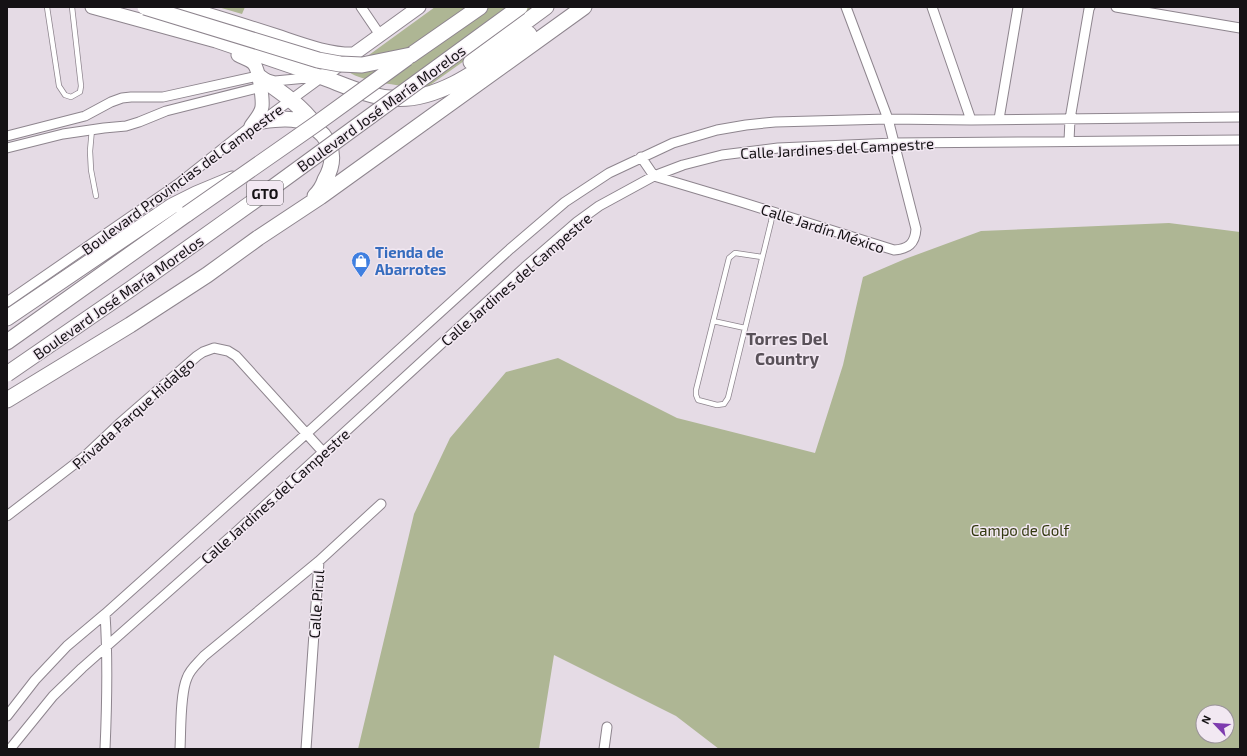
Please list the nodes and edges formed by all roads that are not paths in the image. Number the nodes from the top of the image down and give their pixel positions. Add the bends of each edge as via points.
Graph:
1 (47, 7) edge
2 (72, 7) edge
3 (92, 7) edge
4 (145, 7) edge
5 (183, 7) edge
6 (361, 7) edge
7 (419, 7) edge
8 (480, 7) edge
9 (520, 7) edge
10 (546, 7) edge
11 (568, 7) edge
12 (584, 7) edge
13 (846, 7) edge
14 (932, 7) edge
15 (1018, 7) edge
16 (1090, 7) edge
17 (1116, 7) edge
18 (1240, 28) edge
19 (380, 35) junction
20 (216, 41) junction
21 (355, 54) junction
22 (411, 55) junction
23 (322, 77) junction
24 (266, 82) junction
25 (426, 95) junction
26 (147, 98) junction
27 (291, 101) junction
28 (98, 109) junction
29 (150, 117) junction
30 (1240, 117) edge
31 (888, 119) junction
32 (999, 119) junction
33 (1070, 119) junction
34 (971, 120) junction
35 (257, 123) junction
36 (104, 128) junction
37 (92, 129) junction
38 (320, 133) junction
39 (7, 136) edge
40 (1240, 140) edge
41 (1069, 141) junction
42 (894, 143) junction
43 (7, 148) edge
44 (641, 157) junction
45 (249, 171) junction
46 (654, 176) junction
47 (96, 196) dead end
48 (303, 207) junction
49 (773, 212) junction
50 (762, 257) junction
51 (7, 302) edge
52 (7, 318) edge
53 (713, 321) junction
54 (745, 328) junction
55 (7, 342) edge
56 (7, 374) edge
57 (7, 400) edge
58 (306, 434) junction
59 (324, 452) junction
60 (381, 504) dead end
61 (7, 516) edge
62 (319, 561) junction
63 (105, 614) junction
64 (107, 646) junction
65 (7, 716) edge
66 (607, 727) dead end
67 (10, 749) edge
68 (105, 749) edge
69 (180, 749) edge
70 (306, 749) edge
71 (604, 749) edge

1 - 2 lane via 59,86 65,95 71,97 80,92 82,86
3 - 20 street
4 - 22 main road, bridge via 318,60 340,64 362,65
5 - 21 street via 301,44
6 - 19 street
7 - 19 street, Boulevard Provincias del Campestre
8 - 22 main road, Boulevard José María Morelos / GTO
9 - 56 main road, Boulevard José María Morelos / GTO, bridge via 197,242
10 - 25 main road
11 - 25 main road via 454,84
12 - 48 main road
13 - 31 street, Calle Jardín México
14 - 34 street
15 - 32 street
16 - 33 street
17 - 18 street
19 - 21 street, Boulevard Provincias del Campestre
20 - 23 street
20 - 24 street via 254,64
21 - 23 street, Boulevard Provincias del Campestre
22 - 45 main road, Boulevard José María Morelos / GTO, bridge
23 - 24 street
23 - 25 main road via 390,98
23 - 27 street, Boulevard Provincias del Campestre
24 - 26 street via 163,98
24 - 27 main road
24 - 29 street
24 - 35 street
26 - 28 street via 122,98
26 - 29 street via 153,107
27 - 35 street, Boulevard Provincias del Campestre
27 - 38 main road via 310,118
28 - 36 street via 97,120
28 - 39 street via 73,120
29 - 36 street via 126,126
30 - 33 street, Calle Jardines del Campestre
31 - 34 street, Calle Jardines del Campestre
31 - 42 street, Calle Jardín México
31 - 44 street, Calle Jardines del Campestre via 746,125 717,130 673,143
32 - 33 street, Calle Jardines del Campestre
32 - 34 street, Calle Jardines del Campestre
33 - 41 street
35 - 38 main road via 285,119 299,121
35 - 51 street, Boulevard Provincias del Campestre via 178,184
36 - 37 street
37 - 43 street
37 - 47 lane via 91,170
38 - 48 main road via 329,143 333,155 332,164 318,193
40 - 41 street, Calle Jardines del Campestre
41 - 42 street, Calle Jardines del Campestre
42 - 46 street, Calle Jardines del Campestre via 753,150 683,165
42 - 49 street, Calle Jardín México via 916,229 914,240 906,248 894,250
44 - 46 street
44 - 58 street, Calle Jardines del Campestre via 609,173 565,202
45 - 52 main road, bridge via 172,206
45 - 55 main road, Boulevard José María Morelos / GTO, bridge
46 - 49 street, Calle Jardín México
46 - 59 street, Calle Jardines del Campestre via 599,206 577,222
48 - 57 main road via 207,276
49 - 50 lane
50 - 53 lane via 735,253 729,258
50 - 54 lane
53 - 54 lane
53 - 54 lane via 696,395 698,400 717,405 724,404 728,398
58 - 59 street, Privada Parque Hidalgo
58 - 61 street, Privada Parque Hidalgo via 236,356 220,348 209,350 186,365 86,456
58 - 63 street, Calle Jardines del Campestre
59 - 64 street, Calle Jardines del Campestre
60 - 62 street
62 - 69 street, Calle Pirul via 204,656 188,674 183,692
62 - 70 street, Calle Pirul
63 - 64 street
63 - 65 street, Calle Jardines del Campestre via 52,661
64 - 67 street, Calle Jardines del Campestre via 53,696
64 - 68 street
66 - 71 street

